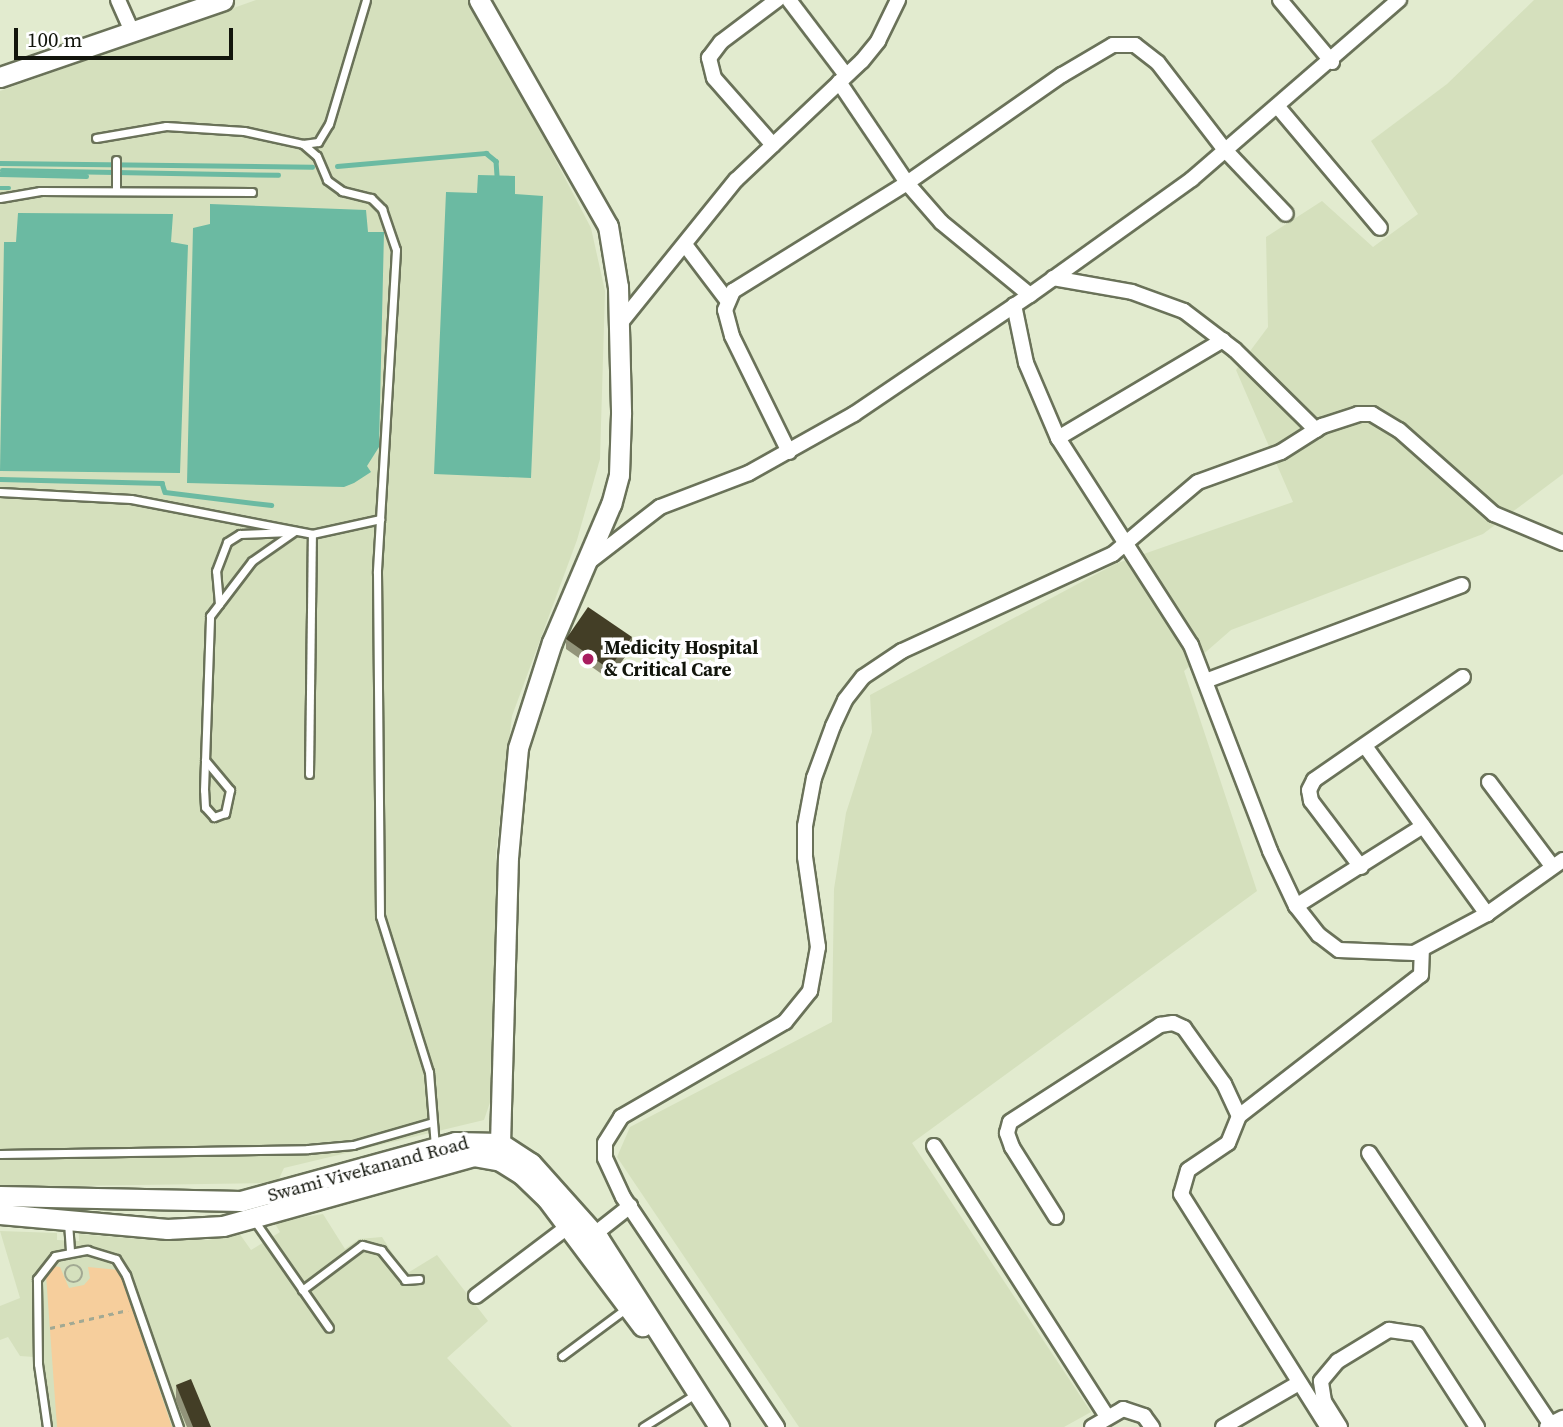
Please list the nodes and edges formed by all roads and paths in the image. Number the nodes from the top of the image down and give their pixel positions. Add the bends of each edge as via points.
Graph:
1 (118, 0) edge
2 (223, 0) edge
3 (366, 0) edge
4 (479, 0) edge
5 (777, 0) edge
6 (789, 0) edge
7 (898, 0) edge
8 (1280, 0) edge
9 (1395, 1) edge
10 (199, 4) edge
11 (131, 29) junction
12 (1332, 62) junction
13 (0, 77) edge
14 (843, 78) junction
15 (1278, 107) junction
16 (96, 138) dead end
17 (303, 144) junction
18 (774, 145) junction
19 (1225, 150) junction
20 (116, 160) dead end
21 (907, 183) junction
22 (116, 191) junction
23 (252, 192) dead end
24 (0, 198) edge
25 (1286, 214) dead end
26 (1380, 228) dead end
27 (686, 246) junction
28 (1054, 278) junction
29 (1030, 295) junction
30 (727, 300) junction
31 (1014, 305) junction
32 (618, 327) junction
33 (1223, 340) junction
34 (1316, 430) junction
35 (1058, 438) junction
36 (789, 452) junction
37 (0, 492) edge
38 (380, 519) junction
39 (295, 531) junction
40 (312, 534) junction
41 (1563, 543) edge
42 (1128, 544) junction
43 (583, 566) junction
44 (1462, 585) dead end
45 (219, 604) junction
46 (1463, 677) dead end
47 (1208, 680) junction
48 (1365, 746) junction
49 (205, 760) junction
50 (309, 774) dead end
51 (1489, 782) dead end
52 (1423, 826) junction
53 (1558, 863) edge
54 (1362, 867) junction
55 (1296, 906) junction
56 (1487, 914) junction
57 (1422, 951) junction
58 (1239, 1116) junction
59 (433, 1122) junction
60 (500, 1143) junction
61 (934, 1146) dead end
62 (435, 1147) junction
63 (1369, 1153) dead end
64 (0, 1154) edge
65 (0, 1196) edge
66 (630, 1206) junction
67 (0, 1214) edge
68 (1056, 1217) dead end
69 (253, 1219) junction
70 (68, 1221) junction
71 (569, 1226) junction
72 (589, 1238) junction
73 (70, 1252) junction
74 (69, 1266) joint
75 (419, 1279) dead end
76 (302, 1290) junction
77 (476, 1296) dead end
78 (634, 1302) junction
79 (138, 1308) junction
80 (329, 1328) dead end
81 (38, 1331) junction
82 (562, 1356) dead end
83 (1299, 1383) junction
84 (692, 1396) junction
85 (1107, 1417) junction
86 (1554, 1424) edge
87 (47, 1427) edge
88 (179, 1427) edge
89 (643, 1427) edge
90 (704, 1427) edge
91 (719, 1427) edge
92 (777, 1427) edge
93 (1092, 1427) edge
94 (1152, 1427) edge
95 (1223, 1427) edge
96 (1328, 1427) edge
97 (1340, 1427) edge
98 (1477, 1427) edge

1 - 11 street
2 - 10 street
3 - 17 lane via 329,124 318,142
4 - 32 street via 599,204 616,269
5 - 18 street via 721,42 709,58 714,78
6 - 14 street
7 - 14 street via 878,41
8 - 12 street
9 - 12 street
10 - 11 street
11 - 13 street
12 - 15 street
14 - 18 street
14 - 21 street
15 - 19 street
15 - 26 street
16 - 17 lane via 166,126 244,131
17 - 38 lane via 317,156 327,180 342,191 371,198 382,208 396,250
18 - 27 street via 736,180
19 - 21 street via 1158,63 1125,42 1062,75
19 - 25 street
19 - 28 street
20 - 22 lane
21 - 29 street via 961,241
21 - 30 street via 745,283
22 - 23 lane
22 - 24 lane via 40,191
27 - 30 street
27 - 32 street
28 - 29 street
28 - 33 street via 1166,303
29 - 31 street
30 - 36 street via 732,336
31 - 35 street via 1026,363
31 - 36 street via 854,414
32 - 43 street via 619,475 601,533
33 - 34 street
33 - 35 street
34 - 41 street via 1358,414 1383,419 1494,514
34 - 42 street via 1281,452 1198,482
35 - 42 street
36 - 43 street via 723,484 660,507
37 - 39 lane via 131,499
38 - 40 lane
38 - 59 lane via 380,916 420,1036 429,1072
39 - 40 lane
39 - 45 lane via 252,561
39 - 45 lane via 270,536 240,534 227,542 216,571
40 - 50 lane
42 - 47 street via 1178,621
42 - 66 street via 881,662 845,700 814,778 805,826 818,947 810,990 785,1022 621,1117 611,1129 605,1158
43 - 60 street via 531,699 518,748 508,856
44 - 47 street
45 - 49 lane via 210,616
46 - 48 street
47 - 55 street via 1265,839
48 - 52 street
48 - 54 street via 1322,773 1308,790
49 - 49 lane via 205,807 214,817 225,813 230,790
51 - 53 street
52 - 54 street
52 - 56 street
53 - 56 street
54 - 55 street
55 - 57 street via 1319,935 1339,950
56 - 57 street
57 - 58 street via 1420,975
58 - 68 street via 1224,1084 1184,1028 1173,1023 1160,1025 1010,1122 1007,1133 1012,1147
58 - 83 street via 1227,1143 1188,1170 1181,1194
59 - 62 lane
59 - 64 lane via 353,1145 308,1149
60 - 62 street, Swami Vivekanand Road via 481,1139
60 - 72 street, Swami Vivekanand Road via 531,1163
61 - 85 street
62 - 65 street, Swami Vivekanand Road via 241,1201
63 - 86 street
66 - 72 street
66 - 92 street
67 - 70 street
69 - 70 street via 167,1229
69 - 71 street, Swami Vivekanand Road via 473,1156 500,1161 521,1174
69 - 76 lane
70 - 73 lane
71 - 72 street, Swami Vivekanand Road
71 - 77 street
72 - 78 street, Swami Vivekanand Road
73 - 79 lane via 87,1250 116,1259
73 - 81 lane via 55,1255 37,1279
74 - 74 path via 83,1270 79,1283 66,1278
75 - 76 lane via 405,1280 381,1250 362,1245
76 - 80 lane
78 - 82 lane
78 - 84 street, Swami Vivekanand Road
79 - 81 path
79 - 88 lane
81 - 87 lane
83 - 95 street
83 - 96 street
84 - 89 lane
84 - 90 street, Swami Vivekanand Road
84 - 91 street, Swami Vivekanand Road
85 - 93 street
85 - 94 street via 1134,1410
97 - 98 street via 1324,1401 1321,1381 1338,1362 1389,1330 1417,1334

